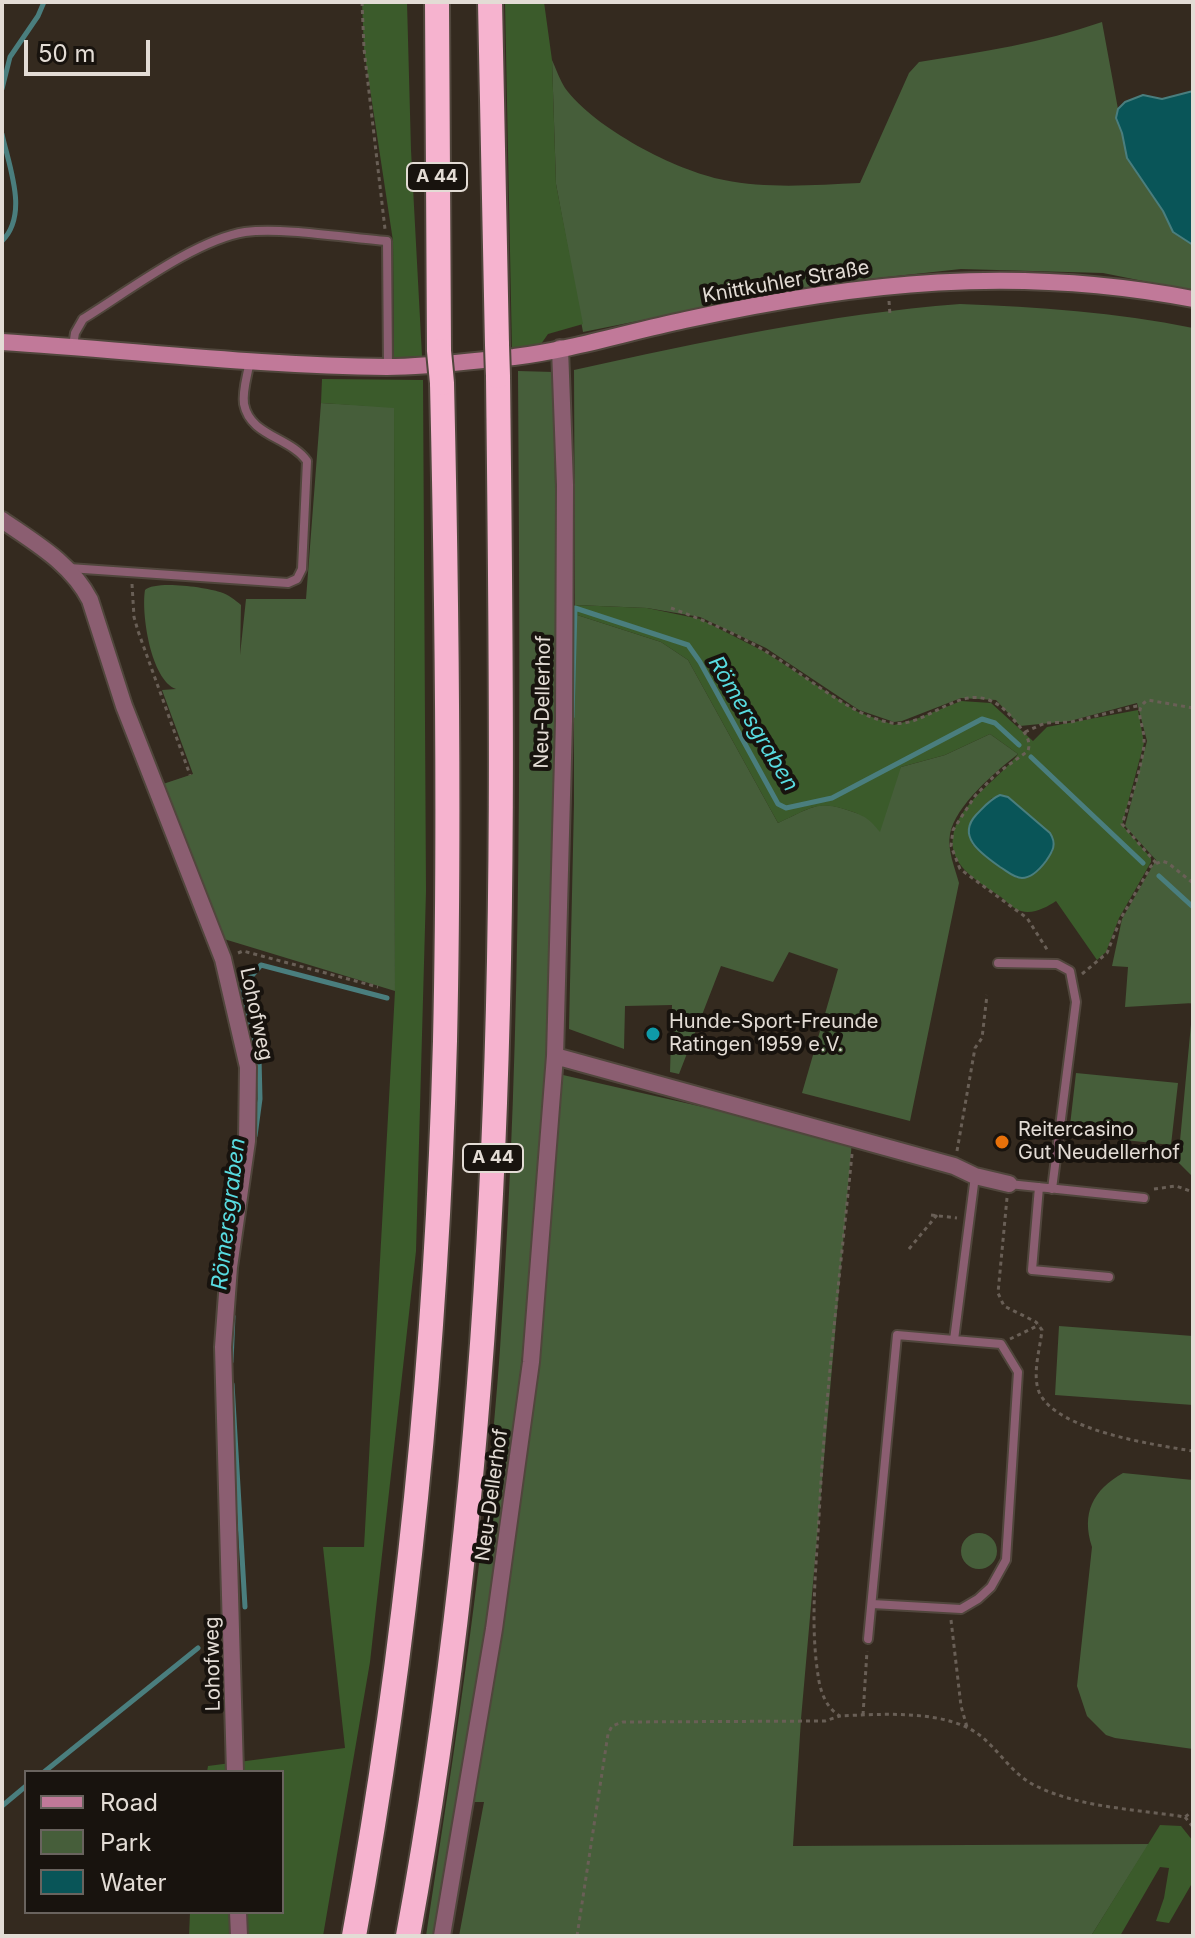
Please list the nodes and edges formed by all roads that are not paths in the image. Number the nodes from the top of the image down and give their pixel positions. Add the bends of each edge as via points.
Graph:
1 (437, 2) edge
2 (490, 2) edge
3 (1193, 299) edge
4 (2, 342) edge
5 (73, 346) junction
6 (560, 348) junction
7 (250, 360) junction
8 (388, 367) junction
9 (2, 520) edge
10 (69, 568) junction
11 (998, 963) dead end
12 (555, 1056) junction
13 (975, 1176) junction
14 (1009, 1184) joint
15 (1039, 1187) junction
16 (1052, 1189) junction
17 (1144, 1198) road end
18 (1109, 1277) dead end
19 (954, 1340) junction
20 (872, 1604) junction
21 (868, 1639) road end
22 (235, 1770) edge
23 (238, 1914) edge
24 (239, 1936) edge
25 (354, 1936) edge
26 (408, 1936) edge
27 (442, 1936) edge

1 - 25 highway, A 44, bridge via 447,890 437,1207 412,1525 386,1741
2 - 26 highway, A 44, bridge via 500,569 499,969 491,1195 465,1532 428,1828
3 - 6 street, Knittkuhler Straße via 1024,279 930,281 839,291
4 - 5 street, Knittkuhler Straße
5 - 7 street, Knittkuhler Straße
5 - 8 lane via 83,319 177,261 222,239 269,231 387,241
6 - 8 street, Knittkuhler Straße
6 - 12 street, Neu-Dellerhof via 564,705
7 - 8 street, Knittkuhler Straße
7 - 10 lane via 244,407 254,425 296,448 307,461 302,569 297,579 288,583
9 - 10 street, Lohofweg
10 - 22 street, Lohofweg via 90,600 124,706 223,959 244,1041 247,1141 223,1347
11 - 16 lane via 1057,964 1070,971 1073,982 1076,1002
12 - 13 street
12 - 27 street, Neu-Dellerhof via 531,1362 494,1629
13 - 14 street
13 - 19 lane
14 - 15 lane
15 - 16 lane
15 - 18 lane via 1032,1270
16 - 17 lane
19 - 20 lane via 897,1335
19 - 20 lane via 1001,1344 1018,1372 1006,1560 991,1587 961,1609
20 - 21 lane
23 - 24 street

